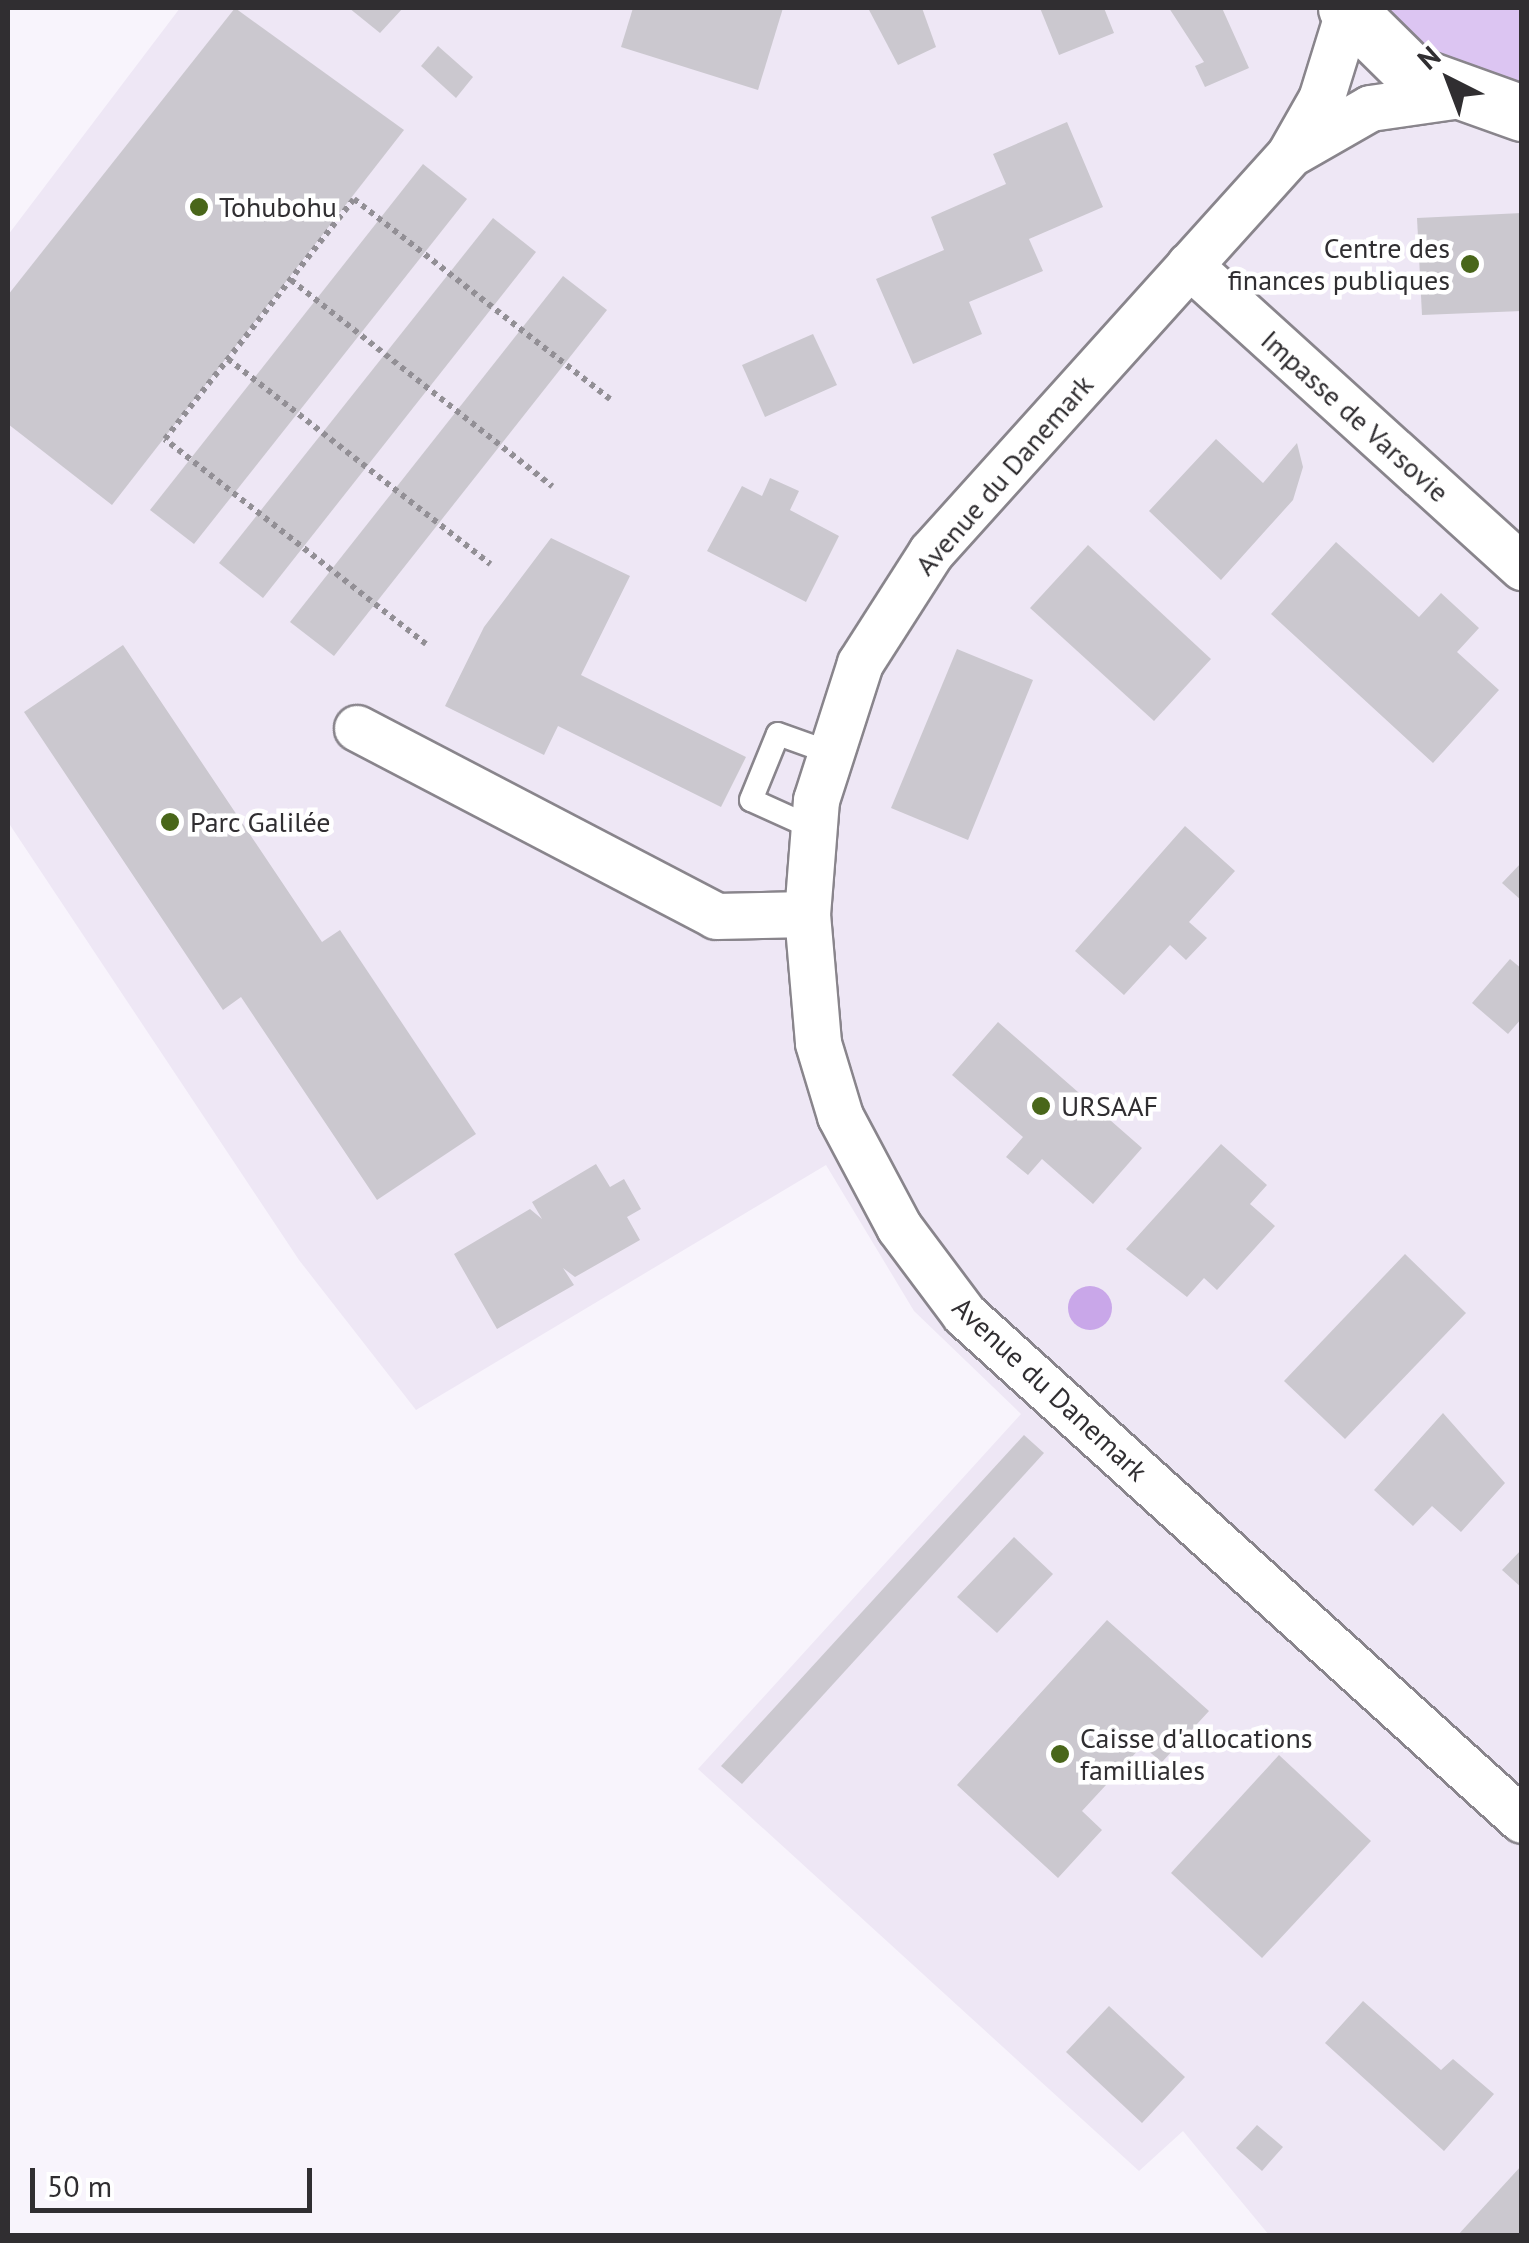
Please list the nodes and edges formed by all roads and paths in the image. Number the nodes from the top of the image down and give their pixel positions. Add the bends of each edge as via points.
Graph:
1 (1347, 10) edge
2 (1453, 96) junction
3 (1522, 113) edge
4 (1289, 155) junction
5 (1189, 265) junction
6 (291, 280) junction
7 (228, 359) junction
8 (610, 399) dead end
9 (552, 486) dead end
10 (490, 564) dead end
11 (1522, 567) edge
12 (426, 644) dead end
13 (357, 728) dead end
14 (831, 753) junction
15 (813, 828) junction
16 (807, 914) junction
17 (1522, 1820) edge

1 - 2 street via 1377,46
1 - 4 street, Avenue du Danemark via 1321,100
2 - 3 street
2 - 4 street, Avenue du Danemark via 1370,108
4 - 5 street, Avenue du Danemark
5 - 11 street, Impasse de Varsovie
5 - 14 street, Avenue du Danemark via 930,552 860,663
6 - 7 path
6 - 8 path via 354,200
6 - 9 path
7 - 10 path
7 - 12 path via 165,438
13 - 16 street via 716,916
14 - 15 street, Avenue du Danemark
14 - 15 lane via 778,734 751,800
15 - 16 street, Avenue du Danemark
16 - 17 street, Avenue du Danemark via 818,1043 840,1116 899,1226 964,1314

